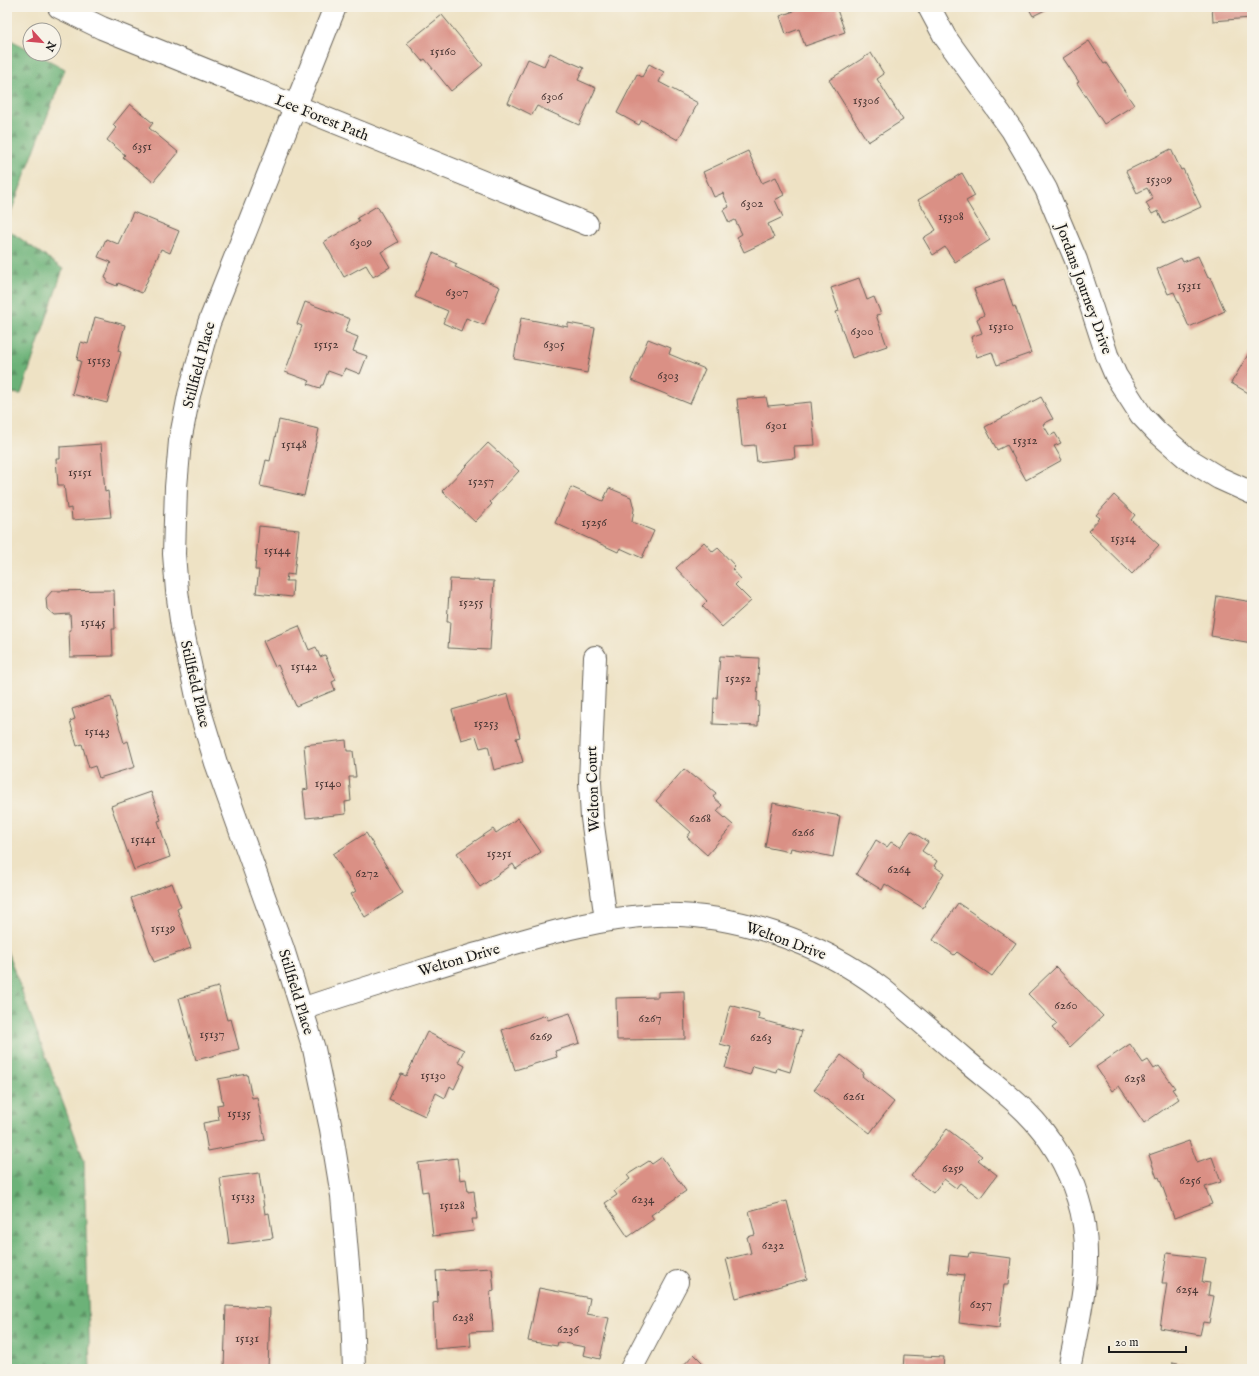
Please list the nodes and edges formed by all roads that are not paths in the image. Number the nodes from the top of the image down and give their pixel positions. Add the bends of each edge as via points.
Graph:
1 (59, 7) edge
2 (335, 7) edge
3 (928, 7) edge
4 (295, 107) junction
5 (587, 224) dead end
6 (1252, 493) edge
7 (595, 657) dead end
8 (606, 920) junction
9 (302, 1009) junction
10 (677, 1282) dead end
11 (354, 1369) edge
12 (631, 1369) edge
13 (1069, 1369) edge

1 - 4 street, Lee Forest Path via 102,28
2 - 4 street, Stillfield Place
3 - 6 street, Jordans Journey Drive via 945,37 1012,130 1046,189 1076,260 1107,355 1116,376 1141,414 1188,459 1219,478
4 - 5 street, Lee Forest Path
4 - 9 street, Stillfield Place via 209,323 189,395 180,441 174,554 182,627 200,711
7 - 8 street, Welton Court via 590,782 592,818
8 - 9 street, Welton Drive via 551,933 356,990
8 - 13 street, Welton Drive via 657,915 729,921 756,927 809,946 846,965 881,988 1026,1112 1047,1136 1066,1168 1083,1217 1087,1258 1085,1286
9 - 11 street, Stillfield Place via 314,1049 342,1196 352,1311
10 - 12 street

